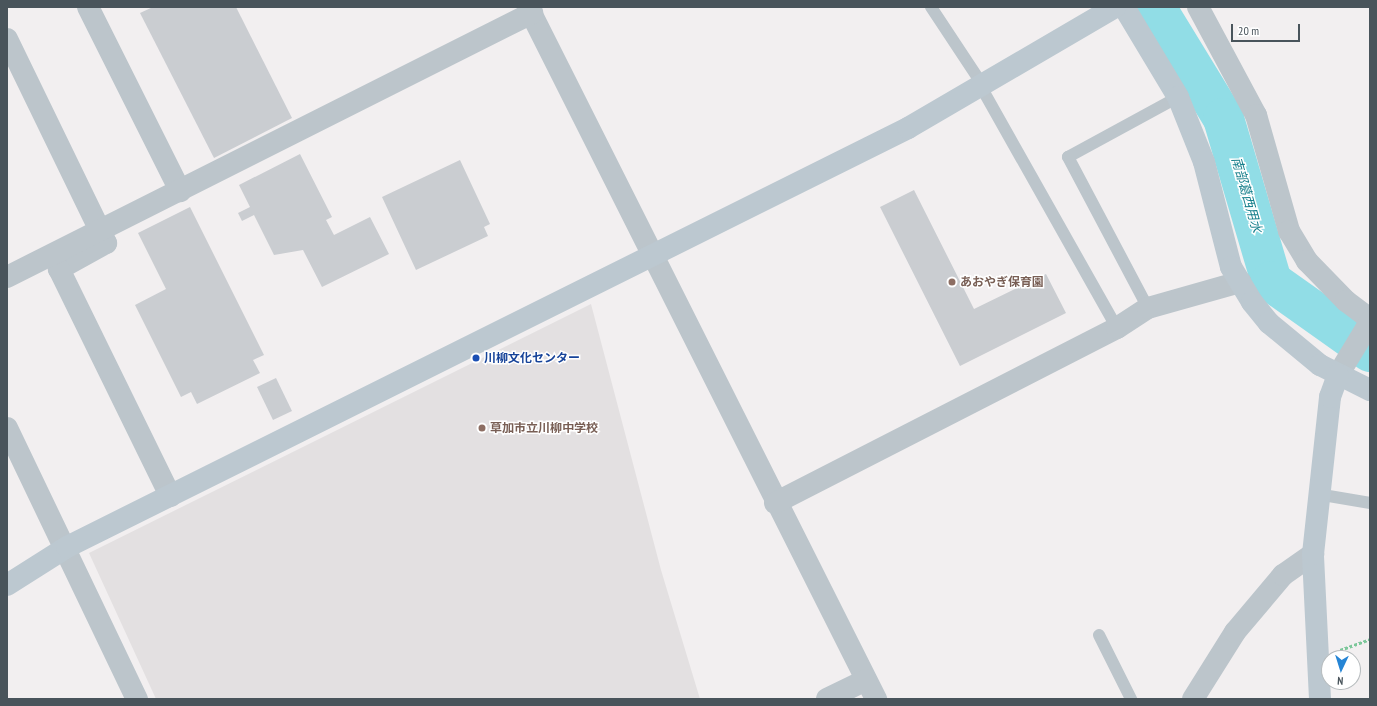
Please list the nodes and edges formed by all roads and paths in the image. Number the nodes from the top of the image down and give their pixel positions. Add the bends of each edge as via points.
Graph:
1 (88, 7) edge
2 (931, 7) edge
3 (1115, 7) edge
4 (1124, 7) edge
5 (1198, 7) edge
6 (530, 10) edge
7 (7, 39) edge
8 (981, 85) junction
9 (1178, 97) junction
10 (180, 191) junction
11 (100, 230) junction
12 (653, 257) junction
13 (7, 277) edge
14 (1240, 282) junction
15 (1148, 308) junction
16 (1369, 323) edge
17 (1117, 328) junction
18 (1340, 371) junction
19 (1370, 390) edge
20 (7, 428) edge
21 (1317, 494) junction
22 (170, 496) junction
23 (775, 502) junction
24 (1370, 503) edge
25 (67, 547) junction
26 (1313, 554) junction
27 (7, 585) edge
28 (1099, 635) dead end
29 (1370, 639) edge
30 (1319, 656) junction
31 (866, 680) junction
32 (136, 699) edge
33 (827, 699) edge
34 (876, 699) edge
35 (1131, 699) edge
36 (1193, 699) edge
37 (1320, 699) edge

1 - 10 street
2 - 8 lane
3 - 8 street
4 - 9 street
5 - 16 street via 1256,115 1289,231 1307,261
6 - 10 street
6 - 12 street
7 - 11 street
8 - 12 street via 908,128
8 - 17 lane
9 - 14 street via 1204,162 1231,267
9 - 15 lane via 1068,157
10 - 11 street
11 - 13 street
11 - 22 street via 106,243 59,269
12 - 22 street
12 - 23 street
14 - 15 street
14 - 18 street via 1269,323
15 - 17 street
16 - 18 street
17 - 23 street
18 - 19 street
18 - 21 street via 1330,397
20 - 25 street
21 - 24 lane
21 - 26 street
22 - 25 street
23 - 31 street
25 - 27 street
25 - 32 street
26 - 30 street
26 - 36 street via 1278,580 1235,632
28 - 35 lane
29 - 30 path
30 - 37 street
31 - 33 street
31 - 34 street

